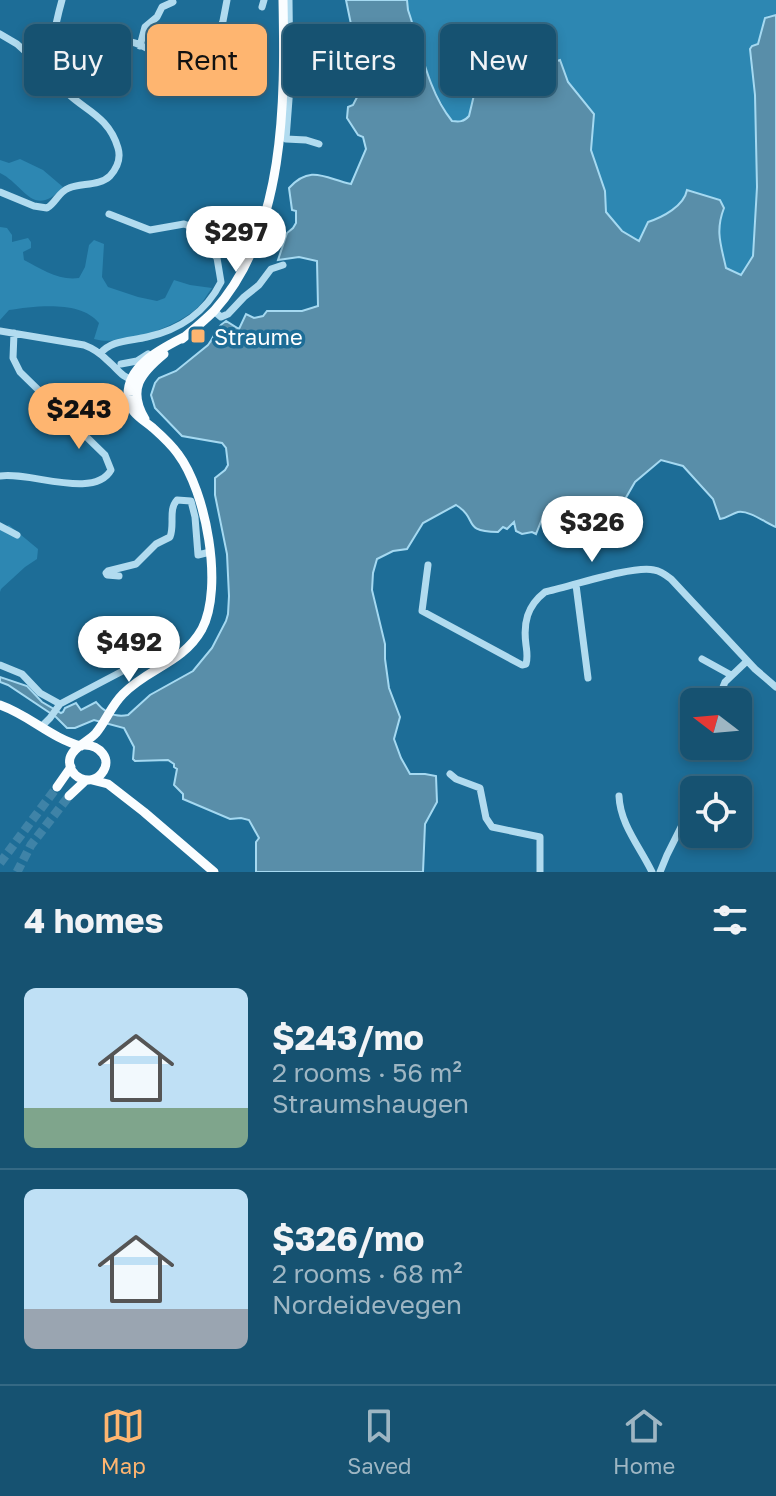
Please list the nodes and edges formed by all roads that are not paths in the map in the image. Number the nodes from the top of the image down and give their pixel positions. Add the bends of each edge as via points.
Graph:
1 (62, 0) edge
2 (227, 0) edge
3 (283, 0) edge
4 (289, 0) edge
5 (173, 2) edge
6 (57, 24) edge
7 (0, 34) edge
8 (131, 42) edge
9 (140, 46) junction
10 (24, 51) edge
11 (72, 96) edge
12 (319, 144) dead end
13 (0, 192) edge
14 (109, 214) dead end
15 (283, 265) dead end
16 (214, 311) junction
17 (0, 331) edge
18 (14, 333) junction
19 (184, 337) junction
20 (158, 352) junction
21 (104, 357) junction
22 (121, 364) junction
23 (135, 378) junction
24 (0, 476) edge
25 (0, 526) edge
26 (17, 535) dead end
27 (210, 552) junction
28 (428, 565) dead end
29 (119, 576) dead end
30 (576, 585) junction
31 (702, 659) dead end
32 (747, 661) junction
33 (120, 662) dead end
34 (0, 665) edge
35 (731, 675) junction
36 (588, 678) dead end
37 (776, 687) edge
38 (722, 688) edge
39 (0, 705) edge
40 (56, 710) junction
41 (103, 726) junction
42 (46, 730) junction
43 (83, 745) junction
44 (103, 753) junction
45 (106, 763) junction
46 (70, 764) junction
47 (450, 774) dead end
48 (89, 780) junction
49 (57, 787) tunnel mouth
50 (69, 796) tunnel mouth
51 (619, 796) dead end
52 (128, 801) junction
53 (680, 829) edge
54 (214, 872) edge
55 (540, 872) edge
56 (652, 872) edge
57 (660, 872) edge

1 - 6 street
2 - 9 street via 200,77 185,76
3 - 16 main road via 283,105 271,186 250,254
4 - 12 street via 286,139
5 - 9 street via 145,27
7 - 10 street
8 - 9 street
11 - 13 street via 112,132 117,166 105,180 62,191 47,208
14 - 21 street via 150,230 192,227 217,258 221,282 202,309 180,325 108,346
15 - 16 street via 271,269 227,315
16 - 19 main road
17 - 18 street
18 - 21 street via 77,343
18 - 24 street via 13,358 20,372 105,455 111,472 82,484
19 - 20 main road
19 - 23 main road
20 - 22 street
20 - 23 main road
21 - 22 street
21 - 23 street via 125,377
22 - 23 street
23 - 27 main road via 143,417 178,454 194,481
25 - 26 street
27 - 29 street via 198,555 191,501 179,499 174,502 170,537 136,564 106,573
27 - 41 main road via 213,593 201,630 182,654 124,693
28 - 30 street via 422,611 522,665 528,660 529,609 545,592
30 - 32 street via 644,569 663,573
30 - 36 street
31 - 35 street
32 - 35 street
32 - 37 street
33 - 40 street via 134,665
34 - 40 street via 22,674
35 - 38 street
39 - 42 main road
40 - 42 street
41 - 43 main road
41 - 44 main road
42 - 43 main road
42 - 46 main road
43 - 44 main road
43 - 46 main road via 73,752
44 - 45 main road
45 - 48 main road via 101,774
45 - 52 main road
46 - 48 main road via 78,777
46 - 49 main road
47 - 55 street via 480,788 492,827 540,837
48 - 50 main road
48 - 52 main road via 108,784
51 - 56 street via 619,810
52 - 54 main road
53 - 57 street

